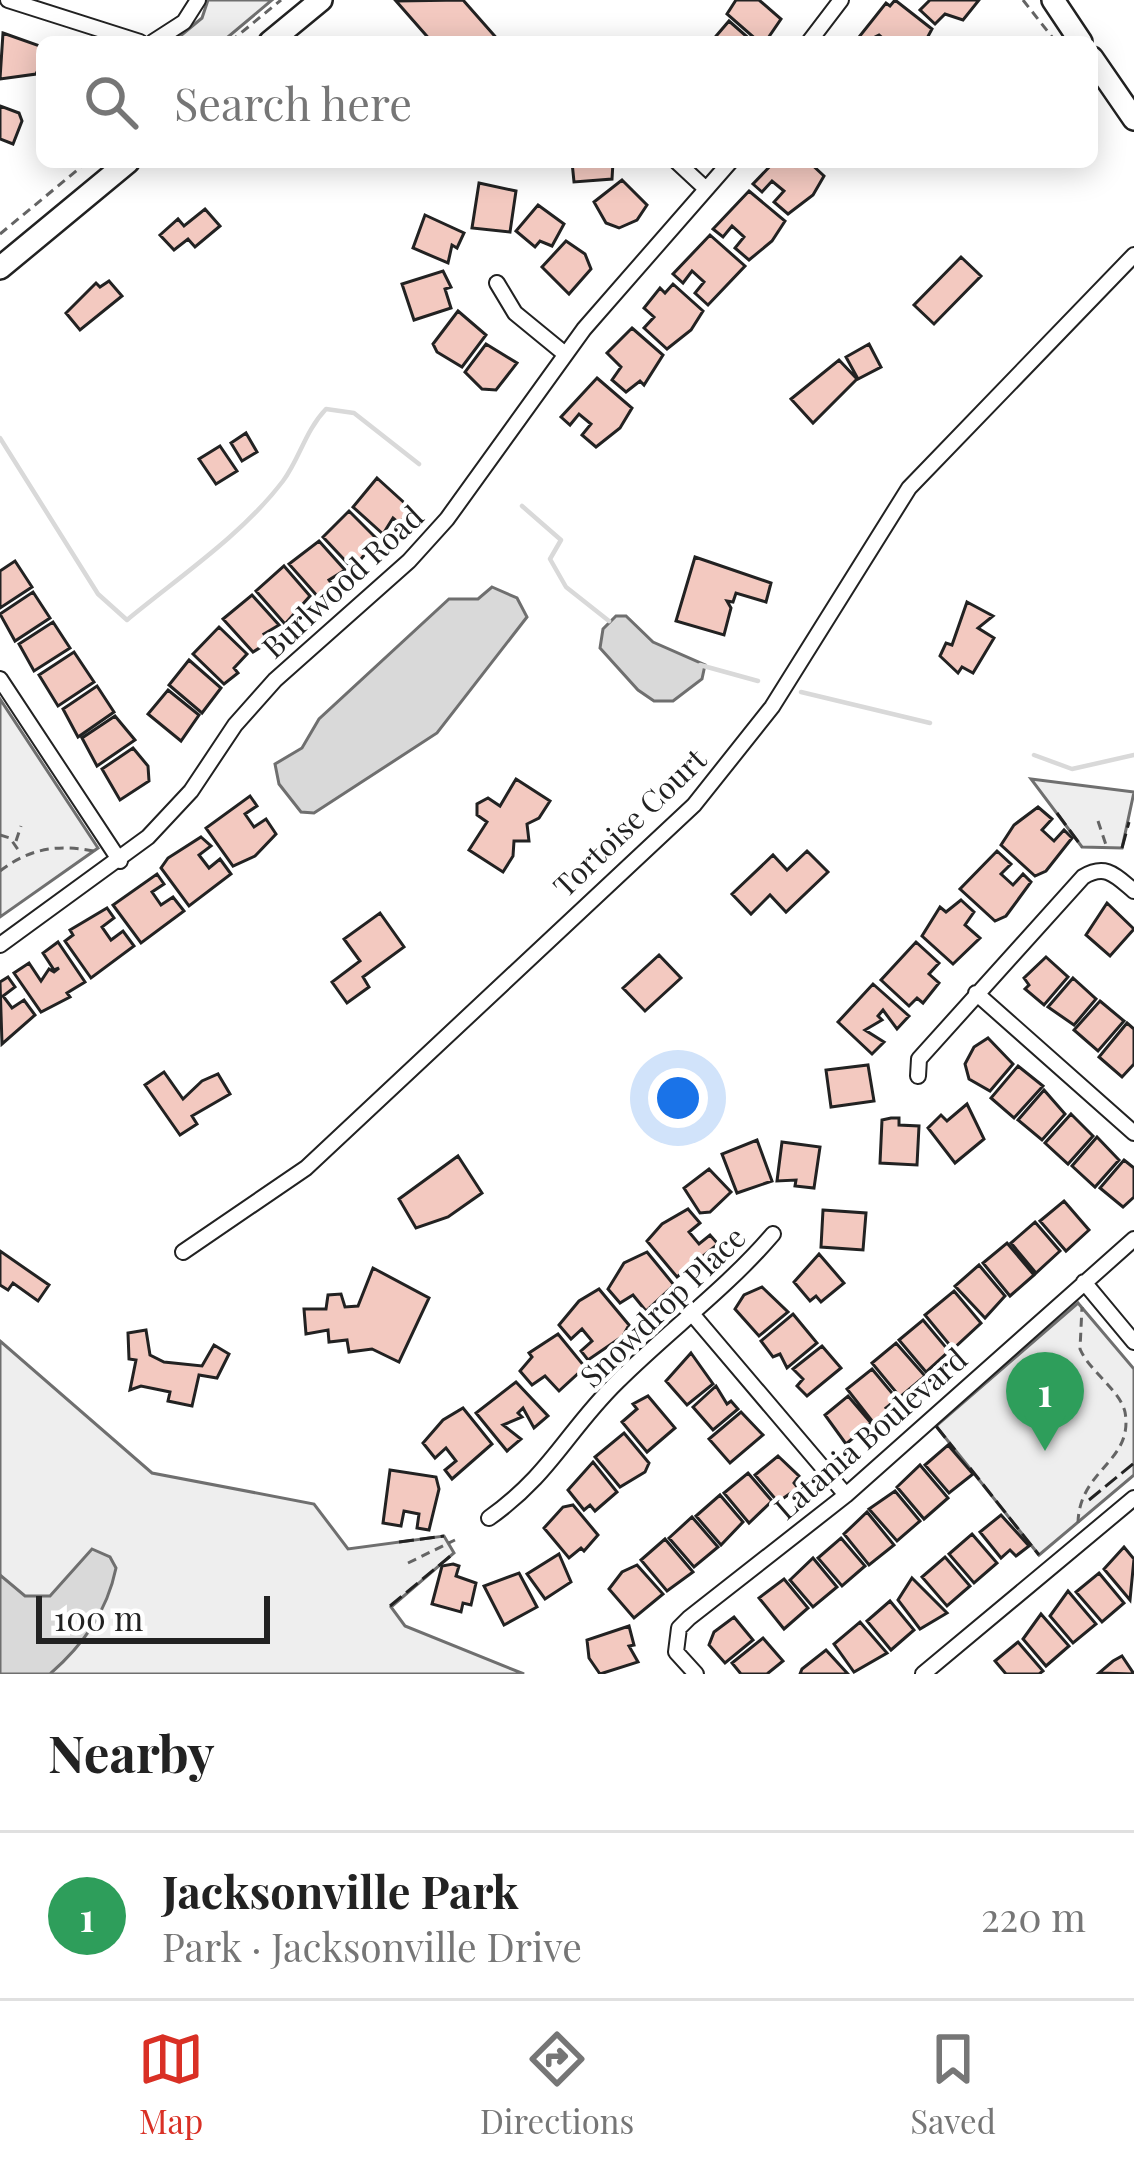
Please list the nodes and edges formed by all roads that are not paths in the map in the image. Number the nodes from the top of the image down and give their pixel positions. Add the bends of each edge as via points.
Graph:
1 (8, 0) edge
2 (198, 0) edge
3 (320, 0) edge
4 (842, 0) edge
5 (1053, 0) edge
6 (121, 36) edge
7 (162, 36) edge
8 (278, 36) edge
9 (814, 36) edge
10 (1078, 36) edge
11 (1098, 67) edge
12 (1134, 119) edge
13 (121, 168) edge
14 (682, 168) edge
15 (725, 168) edge
16 (706, 190) junction
17 (1134, 255) edge
18 (0, 268) edge
19 (497, 284) dead end
20 (565, 354) junction
21 (0, 679) edge
22 (120, 861) junction
23 (1134, 891) edge
24 (0, 945) edge
25 (976, 993) junction
26 (918, 1076) dead end
27 (1134, 1132) edge
28 (773, 1234) dead end
29 (1134, 1239) edge
30 (184, 1252) dead end
31 (1084, 1282) junction
32 (693, 1315) junction
33 (1134, 1342) edge
34 (846, 1495) junction
35 (1134, 1498) edge
36 (489, 1518) dead end
37 (696, 1674) edge
38 (923, 1674) edge

1 - 6 street
2 - 7 street
3 - 8 main road
4 - 9 street
5 - 10 main road
11 - 12 main road
13 - 18 main road
14 - 16 street
15 - 16 street, Burlwood Road
16 - 20 street, Burlwood Road
17 - 30 street, Tortoise Court via 908,488 772,707 694,805 323,1154
19 - 20 street via 514,314
20 - 22 street, Burlwood Road via 447,519 275,680 178,807
21 - 22 street
22 - 24 street, Burlwood Road
23 - 25 street via 1109,870 1095,869
25 - 26 street via 919,1059
25 - 27 street
28 - 32 street, Snowdrop Place
29 - 31 street, Latania Boulevard
31 - 33 street
31 - 34 street, Latania Boulevard
32 - 34 street
32 - 36 street, Snowdrop Place via 618,1380 541,1477
34 - 37 street, Latania Boulevard via 679,1628 676,1652
35 - 38 street

